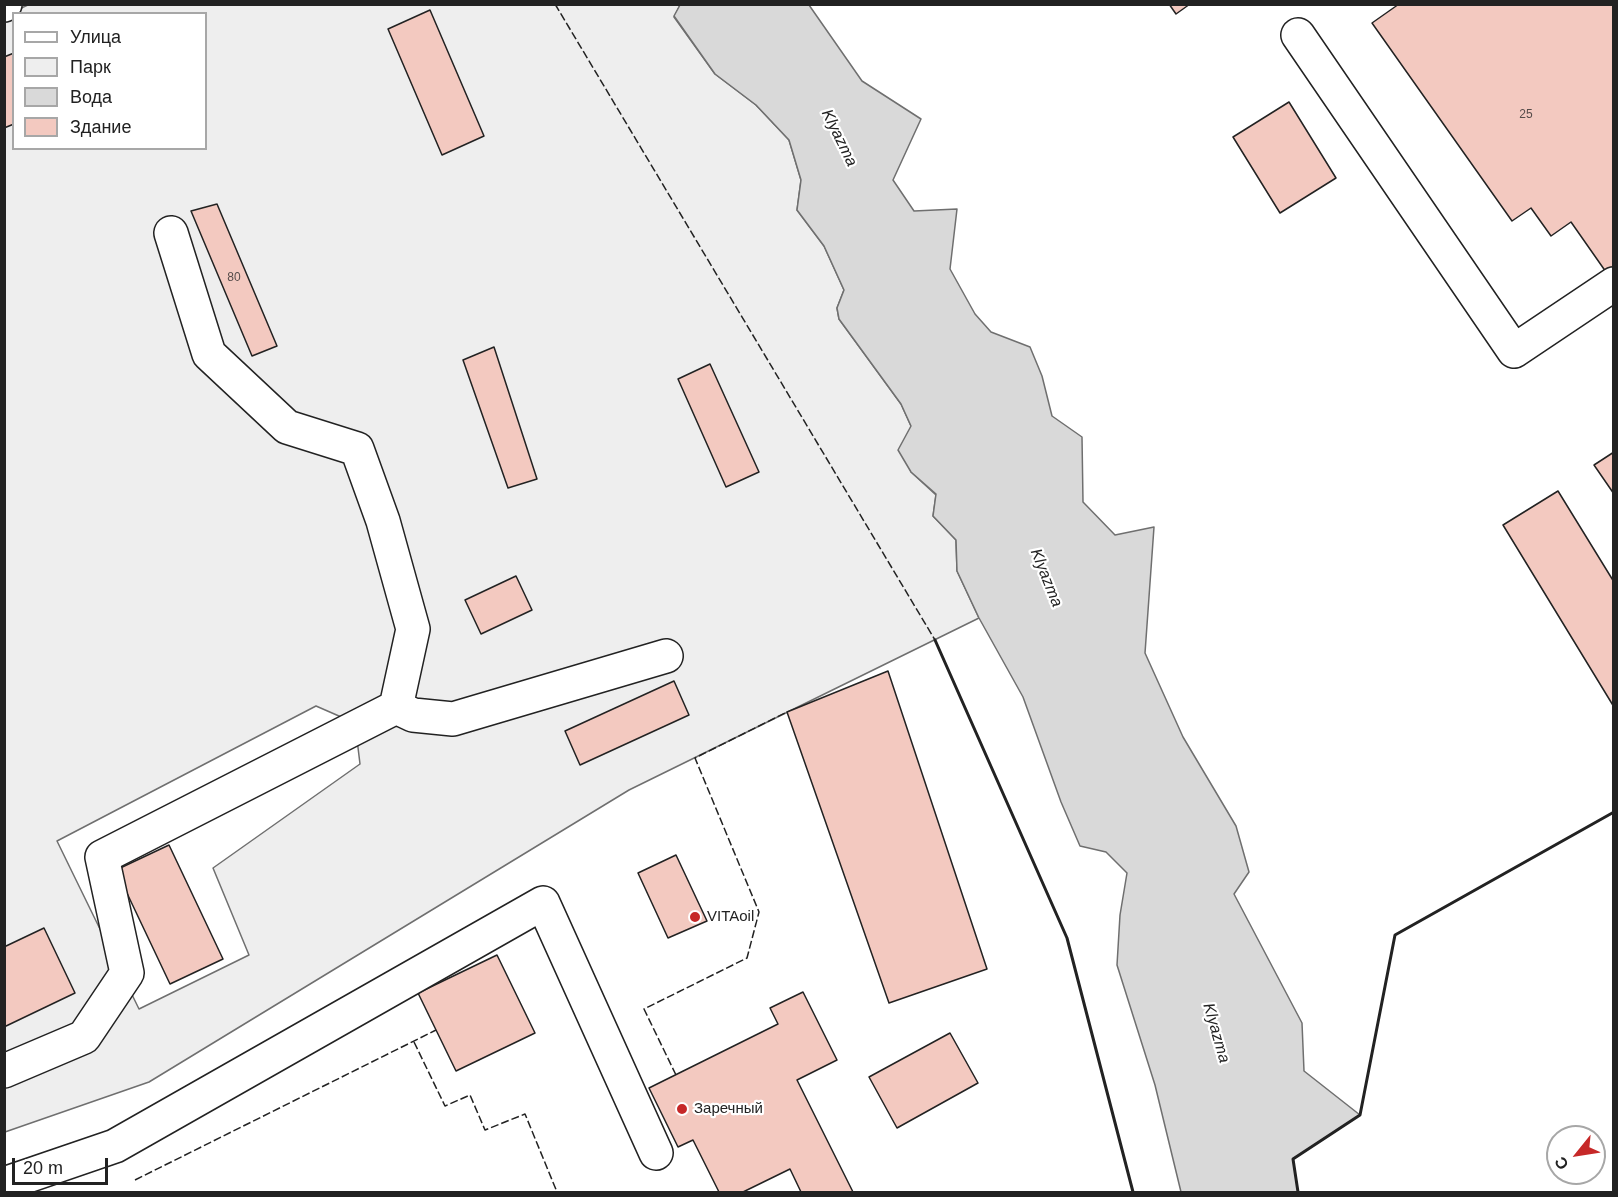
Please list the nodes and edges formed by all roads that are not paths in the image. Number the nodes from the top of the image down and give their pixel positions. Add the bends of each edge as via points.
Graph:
1 (1298, 35) dead end
2 (171, 233) dead end
3 (1614, 284) edge
4 (666, 656) dead end
5 (396, 707) junction
6 (4, 1071) edge
7 (656, 1153) dead end
8 (4, 1184) edge

1 - 3 lane via 1514,351
2 - 5 lane via 209,354 287,427 357,449 383,521 413,629
4 - 5 lane via 453,718 413,715
5 - 6 lane via 102,857 127,973 84,1037
7 - 8 lane via 543,903 115,1146

